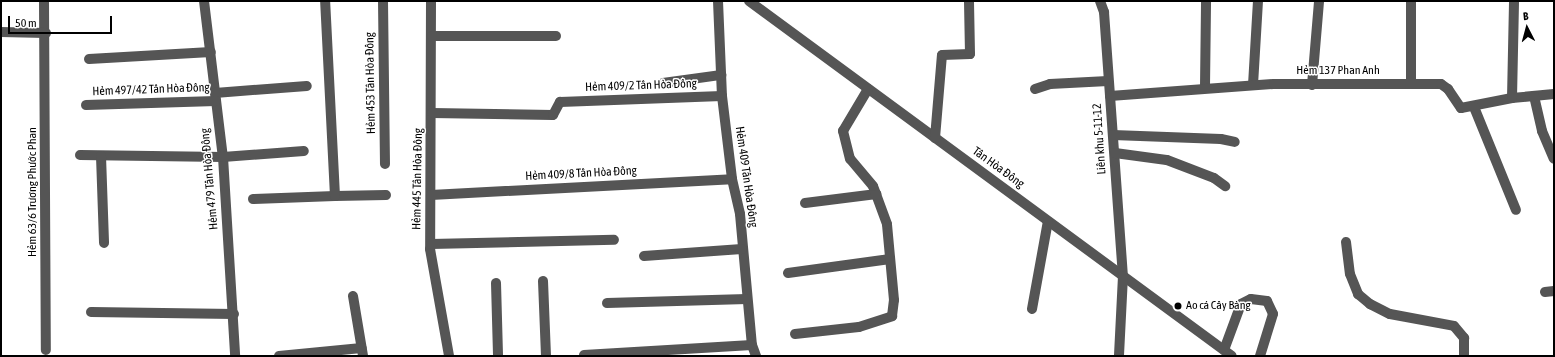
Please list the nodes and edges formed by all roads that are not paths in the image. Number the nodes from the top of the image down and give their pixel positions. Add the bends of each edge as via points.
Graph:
1 (44, 1) edge
2 (204, 1) edge
3 (325, 1) edge
4 (383, 1) edge
5 (431, 1) edge
6 (718, 1) edge
7 (749, 1) edge
8 (969, 1) edge
9 (1100, 1) edge
10 (1206, 1) edge
11 (1258, 1) edge
12 (1319, 1) edge
13 (1412, 1) edge
14 (1514, 1) edge
15 (1, 32) edge
16 (46, 34) junction
17 (432, 36) junction
18 (556, 36) dead end
19 (211, 52) junction
20 (89, 59) dead end
21 (721, 75) junction
22 (1108, 81) junction
23 (663, 83) dead end
24 (1411, 84) junction
25 (1253, 85) junction
26 (1312, 85) junction
27 (307, 86) dead end
28 (1205, 87) junction
29 (868, 89) junction
30 (1035, 89) dead end
31 (1554, 94) edge
32 (722, 96) junction
33 (1110, 96) junction
34 (1534, 96) junction
35 (216, 97) junction
36 (1512, 98) junction
37 (86, 105) dead end
38 (1474, 107) junction
39 (432, 113) junction
40 (1113, 135) junction
41 (935, 138) junction
42 (1235, 142) dead end
43 (304, 151) dead end
44 (1115, 153) junction
45 (80, 155) dead end
46 (101, 156) junction
47 (223, 157) junction
48 (1554, 159) edge
49 (385, 164) dead end
50 (732, 179) junction
51 (1225, 186) dead end
52 (431, 194) junction
53 (876, 194) junction
54 (386, 195) dead end
55 (335, 196) junction
56 (253, 199) dead end
57 (805, 203) dead end
58 (1516, 210) dead end
59 (1048, 221) junction
60 (614, 240) dead end
61 (1346, 242) dead end
62 (104, 243) dead end
63 (431, 244) junction
64 (742, 249) junction
65 (644, 256) dead end
66 (890, 259) junction
67 (788, 273) dead end
68 (1123, 276) junction
69 (543, 281) dead end
70 (496, 283) dead end
71 (353, 296) dead end
72 (747, 299) junction
73 (607, 303) dead end
74 (1032, 309) dead end
75 (91, 312) dead end
76 (234, 314) junction
77 (795, 334) dead end
78 (752, 345) junction
79 (46, 350) dead end
80 (362, 352) edge
81 (1228, 353) edge
82 (584, 355) edge
83 (234, 356) edge
84 (279, 356) edge
85 (449, 356) edge
86 (498, 356) edge
87 (546, 356) edge
88 (756, 356) edge
89 (1118, 356) edge
90 (1260, 356) edge
91 (1464, 356) edge

1 - 16 street, Hẻm 63/6 Trương Phước Phan
2 - 19 street, Hẻm 479 Tân Hòa Đông
3 - 55 street
4 - 49 street, Hẻm 453 Tân Hòa Đông
5 - 17 street, Hẻm 445 Tân Hòa Đông
6 - 21 street, Hẻm 409 Tân Hòa Đông
7 - 29 street, Tân Hòa Đông
8 - 41 street via 970,54 942,55
9 - 22 street, Liên khu 5-11-12 via 1104,12
10 - 28 street
11 - 25 street
12 - 26 street
13 - 24 street
14 - 36 street
15 - 16 street
16 - 79 street, Hẻm 63/6 Trương Phước Phan
17 - 18 street
17 - 39 street, Hẻm 445 Tân Hòa Đông
19 - 20 street
19 - 35 street, Hẻm 479 Tân Hòa Đông
21 - 23 street
21 - 32 street, Hẻm 409 Tân Hòa Đông
22 - 30 street via 1050,84
22 - 33 street, Liên khu 5-11-12
24 - 26 street, Hẻm 137 Phan Anh
24 - 38 street, Hẻm 137 Phan Anh via 1441,84 1454,96 1461,108
25 - 26 street, Hẻm 137 Phan Anh
25 - 28 street, Hẻm 137 Phan Anh
27 - 35 street, Hẻm 497/42 Tân Hòa Đông
28 - 33 street, Hẻm 137 Phan Anh
29 - 41 street, Tân Hòa Đông
29 - 53 street via 843,131 850,159 873,186
31 - 34 street
32 - 39 street, Hẻm 409/2 Tân Hòa Đông via 560,102 553,115
32 - 50 street, Hẻm 409 Tân Hòa Đông
33 - 40 street, Liên khu 5-11-12
34 - 36 street
34 - 48 street via 1542,131
35 - 37 street, Hẻm 497/42 Tân Hòa Đông
35 - 47 street, Hẻm 479 Tân Hòa Đông
36 - 38 street
38 - 58 street
39 - 52 street, Hẻm 445 Tân Hòa Đông
40 - 42 street via 1221,139
40 - 44 street, Liên khu 5-11-12
41 - 59 street, Tân Hòa Đông
43 - 47 street
44 - 51 street via 1167,160 1214,178
44 - 68 street, Liên khu 5-11-12
45 - 46 street
46 - 47 street
46 - 62 street
47 - 76 street, Hẻm 479 Tân Hòa Đông
50 - 52 street, Hẻm 409/8 Tân Hòa Đông
50 - 64 street, Hẻm 409 Tân Hòa Đông via 740,214
52 - 63 street, Hẻm 445 Tân Hòa Đông
53 - 57 street
53 - 66 street via 887,224
54 - 55 street
55 - 56 street
59 - 68 street, Tân Hòa Đông
59 - 74 street
60 - 63 street
61 - 91 street via 1350,274 1358,294 1370,304 1390,314 1454,326 1464,338
63 - 85 street, Hẻm 445 Tân Hòa Đông
64 - 65 street
64 - 72 street, Hẻm 409 Tân Hòa Đông
66 - 67 street
66 - 77 street via 894,300 892,316 859,327
68 - 81 street, Tân Hòa Đông
68 - 89 street, Liên khu 5-11-12
69 - 87 street
70 - 86 street
71 - 80 street
72 - 73 street
72 - 78 street, Hẻm 409 Tân Hòa Đông
75 - 76 street
76 - 83 street, Hẻm 479 Tân Hòa Đông
78 - 82 street
78 - 88 street, Hẻm 409 Tân Hòa Đông
80 - 84 street
81 - 90 street via 1241,304 1251,299 1267,301 1273,314

